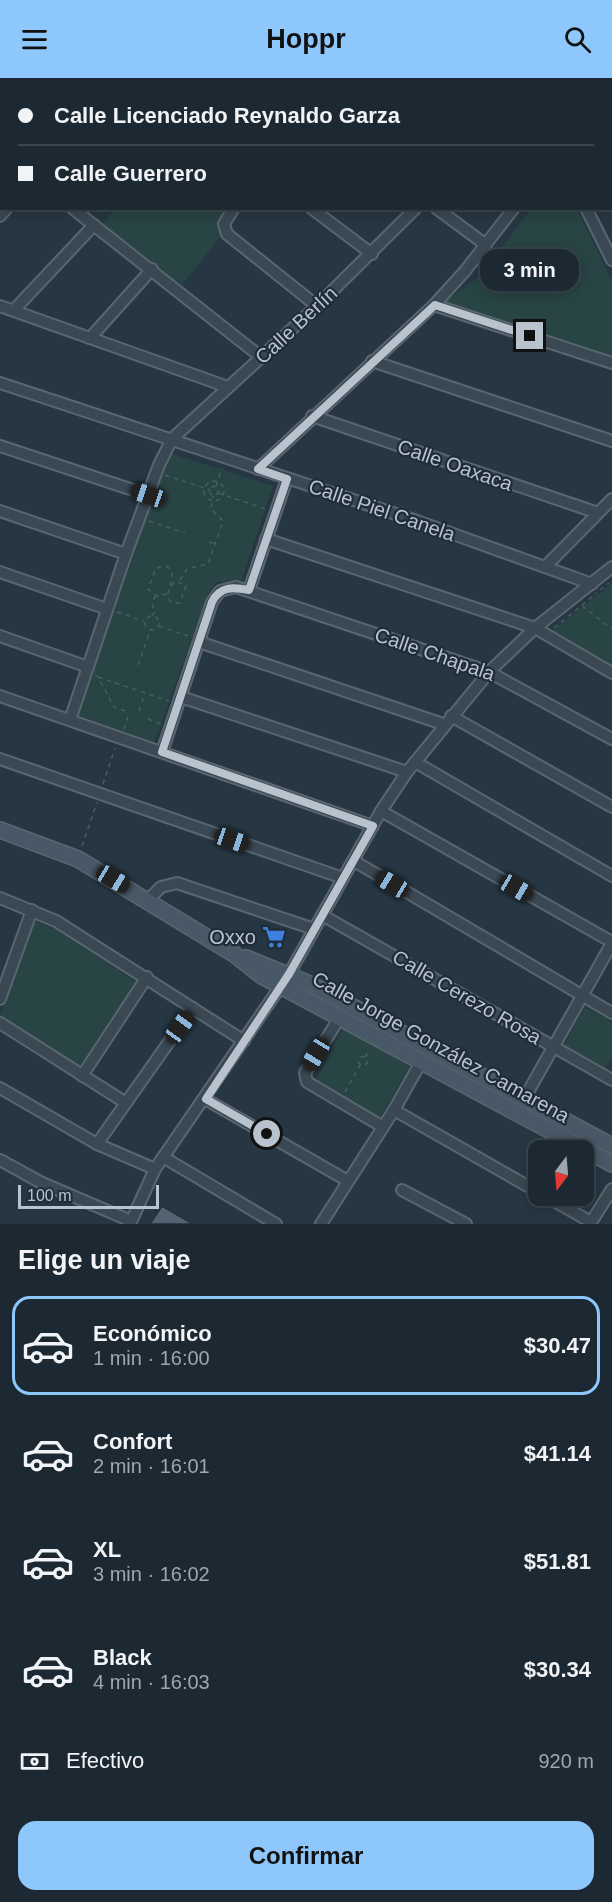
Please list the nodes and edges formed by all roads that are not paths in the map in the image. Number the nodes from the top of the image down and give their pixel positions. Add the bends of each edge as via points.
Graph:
1 (75, 210) edge
2 (232, 210) edge
3 (314, 210) edge
4 (414, 210) edge
5 (439, 210) edge
6 (512, 210) edge
7 (587, 210) edge
8 (94, 225) junction
9 (486, 245) junction
10 (372, 254) junction
11 (612, 260) edge
12 (152, 269) junction
13 (435, 305) junction
14 (0, 306) edge
15 (317, 306) junction
16 (14, 310) junction
17 (90, 338) junction
18 (261, 357) junction
19 (372, 361) junction
20 (612, 363) edge
21 (0, 383) edge
22 (228, 387) junction
23 (312, 416) junction
24 (172, 439) junction
25 (612, 441) edge
26 (0, 446) edge
27 (258, 469) junction
28 (287, 479) junction
29 (148, 495) junction
30 (612, 499) edge
31 (0, 511) edge
32 (598, 513) junction
33 (266, 539) junction
34 (126, 554) junction
35 (545, 567) junction
36 (612, 567) edge
37 (0, 572) edge
38 (592, 584) junction
39 (249, 590) junction
40 (110, 610) junction
41 (535, 628) junction
42 (0, 636) edge
43 (196, 640) junction
44 (90, 670) junction
45 (489, 672) junction
46 (612, 673) edge
47 (0, 696) edge
48 (181, 697) junction
49 (70, 720) junction
50 (447, 720) junction
51 (612, 739) edge
52 (162, 752) junction
53 (0, 759) edge
54 (415, 762) junction
55 (407, 772) junction
56 (612, 807) edge
57 (381, 811) junction
58 (373, 826) junction
59 (0, 830) edge
60 (354, 861) junction
61 (612, 876) edge
62 (343, 878) junction
63 (0, 898) edge
64 (148, 900) junction
65 (32, 910) junction
66 (322, 915) junction
67 (314, 929) junction
68 (612, 943) edge
69 (147, 978) junction
70 (285, 980) junction
71 (582, 996) junction
72 (0, 999) edge
73 (193, 1008) junction
74 (612, 1013) edge
75 (340, 1017) junction
76 (0, 1023) edge
77 (243, 1041) junction
78 (554, 1047) junction
79 (421, 1062) junction
80 (82, 1076) junction
81 (612, 1080) edge
82 (0, 1088) edge
83 (206, 1099) junction
84 (524, 1099) junction
85 (126, 1103) junction
86 (394, 1110) junction
87 (383, 1127) junction
88 (97, 1144) junction
89 (612, 1146) edge
90 (163, 1157) junction
91 (0, 1160) edge
92 (612, 1164) edge
93 (155, 1169) junction
94 (348, 1181) junction
95 (528, 1186) edge
96 (612, 1189) edge
97 (402, 1190) dead end
98 (562, 1206) edge
99 (130, 1223) edge
100 (590, 1223) edge
101 (276, 1224) edge
102 (321, 1224) edge
103 (466, 1224) edge

1 - 8 street
2 - 15 street via 224,221 224,229
3 - 10 street
4 - 10 street, Calle Berlín
5 - 9 street
6 - 9 street
7 - 11 street
8 - 12 street
8 - 16 street
9 - 13 street
10 - 15 street, Calle Berlín
12 - 17 street
12 - 18 street
13 - 19 street
13 - 20 street
14 - 16 street
15 - 18 street, Calle Berlín
16 - 17 street
17 - 22 street
18 - 22 street, Calle Berlín
19 - 23 street
19 - 25 street
21 - 24 street, Calle Piel Canela
22 - 24 street, Calle Berlín
23 - 27 street
23 - 32 street, Calle Oaxaca
24 - 27 street, Calle Piel Canela
24 - 29 street
26 - 29 street
27 - 28 street, Calle Piel Canela
28 - 33 street
28 - 35 street, Calle Piel Canela
29 - 34 street
30 - 32 street
31 - 34 street
32 - 35 street
33 - 39 street
33 - 41 street
34 - 40 street
35 - 38 street, Calle Piel Canela
36 - 38 street
37 - 40 street
38 - 41 street
39 - 43 street via 227,588 215,597
39 - 45 street, Calle Chapala
40 - 44 street
41 - 45 street
41 - 46 street
42 - 44 street
43 - 48 street
43 - 50 street
44 - 49 street
45 - 50 street
45 - 51 street, Calle Chapala
47 - 49 street
48 - 52 street
48 - 55 street
49 - 52 street
50 - 54 street
50 - 56 street
52 - 58 street
53 - 62 street
54 - 55 street
54 - 61 street
55 - 57 street
57 - 58 street
57 - 68 street
58 - 60 street
59 - 64 street via 78,859
60 - 62 street
60 - 71 street
62 - 66 street
63 - 65 street
64 - 67 street via 161,887 177,883
64 - 70 street via 262,976
65 - 69 street
65 - 72 street
66 - 67 street
66 - 78 street, Calle Cerezo Rosa
67 - 70 street
68 - 71 street
69 - 73 street
69 - 80 street
70 - 75 street, Calle Jorge González Camarena
70 - 77 street
70 - 84 street, Calle Jorge González Camarena
71 - 74 street
71 - 78 street
73 - 77 street
73 - 85 street
75 - 79 street, Calle Jorge González Camarena
75 - 87 street via 305,1073 307,1082
76 - 80 street
77 - 83 street
78 - 81 street, Calle Cerezo Rosa
78 - 84 street
79 - 86 street
79 - 92 street, Calle Jorge González Camarena
80 - 85 street
82 - 88 street
83 - 90 street
83 - 94 street
84 - 89 street, Calle Jorge González Camarena
85 - 88 street
86 - 87 street
86 - 95 street
87 - 94 street
88 - 93 street
90 - 93 street
90 - 101 street
91 - 99 street
93 - 99 street
94 - 102 street
96 - 100 street
97 - 103 street
98 - 100 street

